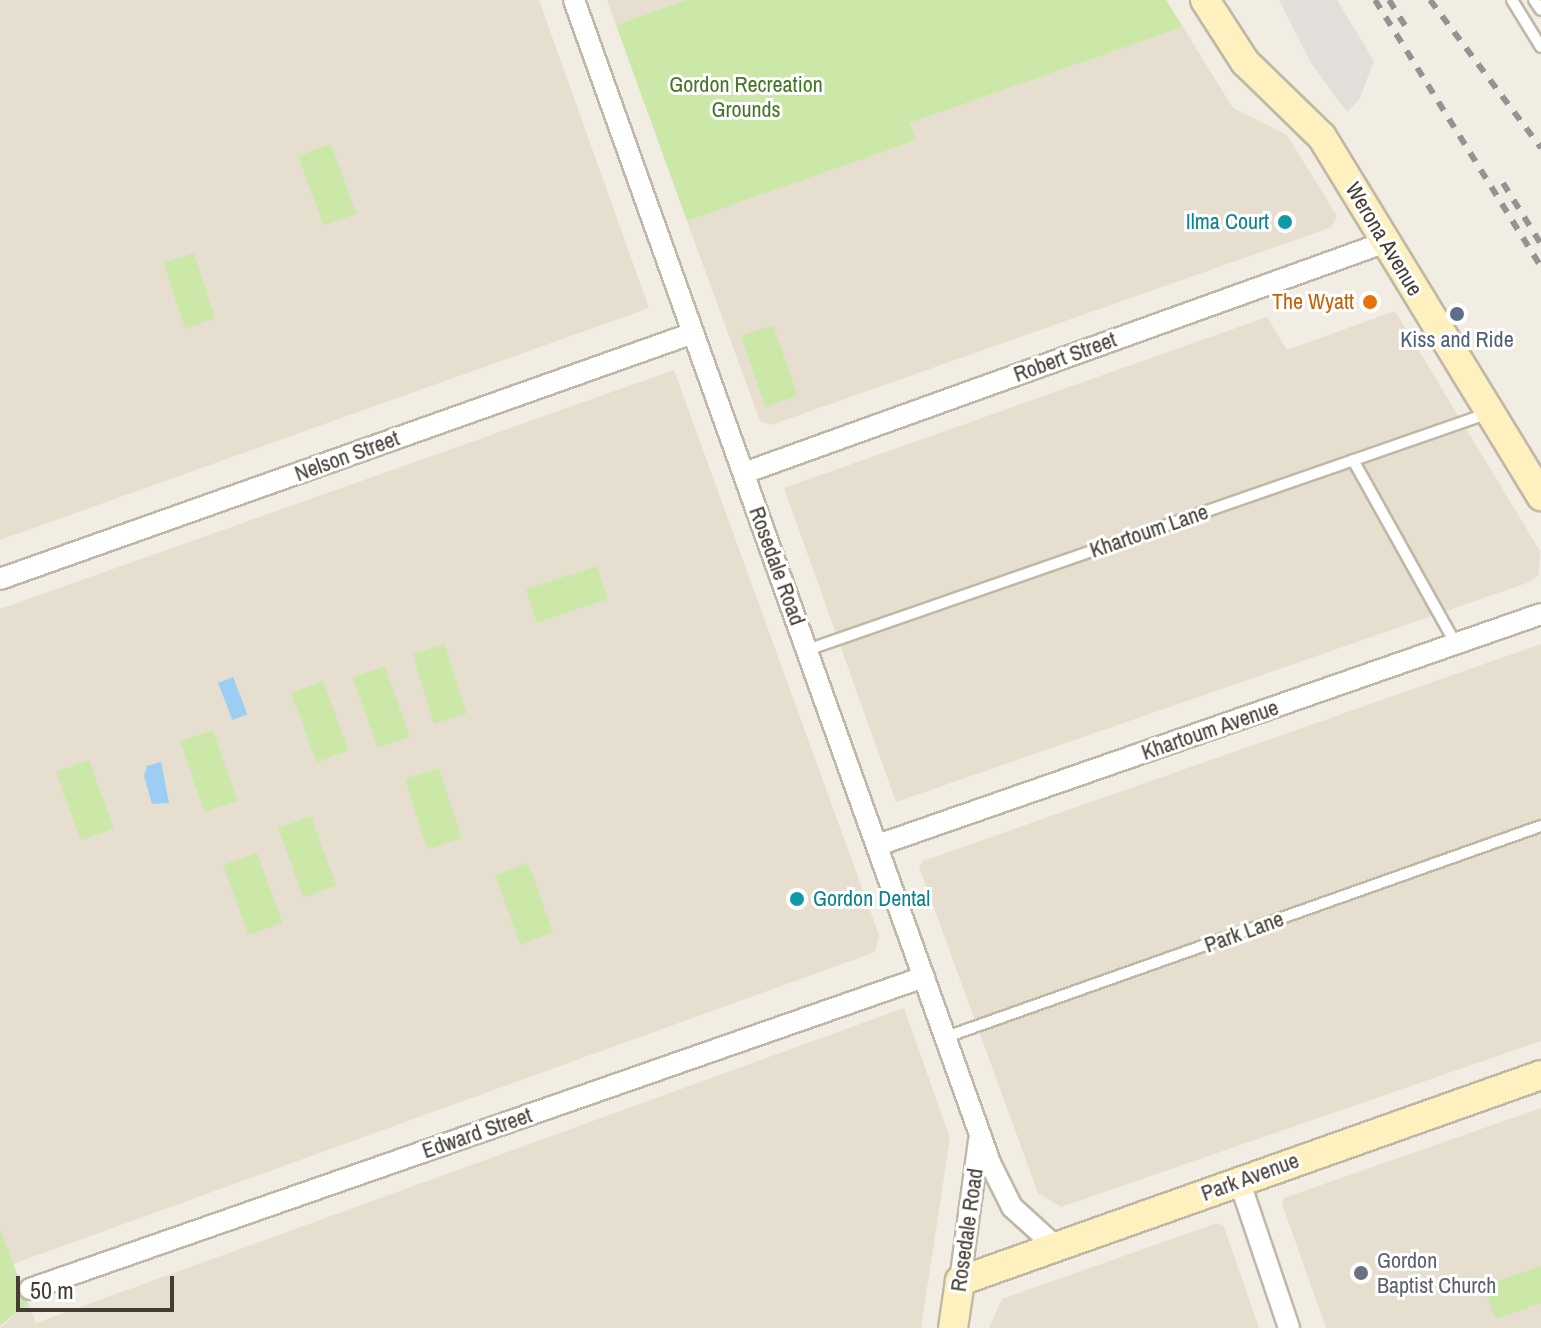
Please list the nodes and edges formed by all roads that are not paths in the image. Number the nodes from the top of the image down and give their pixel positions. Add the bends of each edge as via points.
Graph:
1 (574, 0) edge
2 (1205, 0) edge
3 (1512, 0) edge
4 (1534, 0) edge
5 (1541, 10) edge
6 (1541, 47) edge
7 (1386, 242) junction
8 (693, 333) junction
9 (1491, 412) junction
10 (1353, 460) junction
11 (744, 473) junction
12 (1541, 496) edge
13 (0, 579) edge
14 (1541, 614) edge
15 (1456, 644) junction
16 (807, 650) junction
17 (1541, 826) edge
18 (878, 845) junction
19 (924, 977) junction
20 (946, 1037) junction
21 (1541, 1075) edge
22 (980, 1132) junction
23 (1239, 1180) junction
24 (1056, 1247) junction
25 (960, 1281) junction
26 (30, 1289) dead end
27 (953, 1328) edge
28 (1289, 1328) edge

1 - 8 street, Rosedale Road
2 - 7 street, Werona Avenue via 1245,62 1313,123
3 - 6 lane
4 - 5 lane
7 - 9 street, Werona Avenue
7 - 11 street, Robert Street
8 - 11 street, Rosedale Road
8 - 13 street, Nelson Street
9 - 10 lane, Khartoum Lane
9 - 12 street, Werona Avenue
10 - 15 lane
10 - 16 lane, Khartoum Lane
11 - 16 street, Rosedale Road
14 - 15 street, Khartoum Avenue
15 - 18 street, Khartoum Avenue
16 - 18 street, Rosedale Road
17 - 20 lane, Park Lane
18 - 19 street, Rosedale Road
19 - 20 street, Rosedale Road
19 - 26 street, Edward Street
20 - 22 street, Rosedale Road
21 - 23 street, Park Avenue
22 - 24 street, Rosedale Road via 1012,1207
22 - 25 street, Rosedale Road
23 - 24 street, Park Avenue
23 - 28 street
24 - 25 street, Park Avenue
25 - 27 street, Rosedale Road

